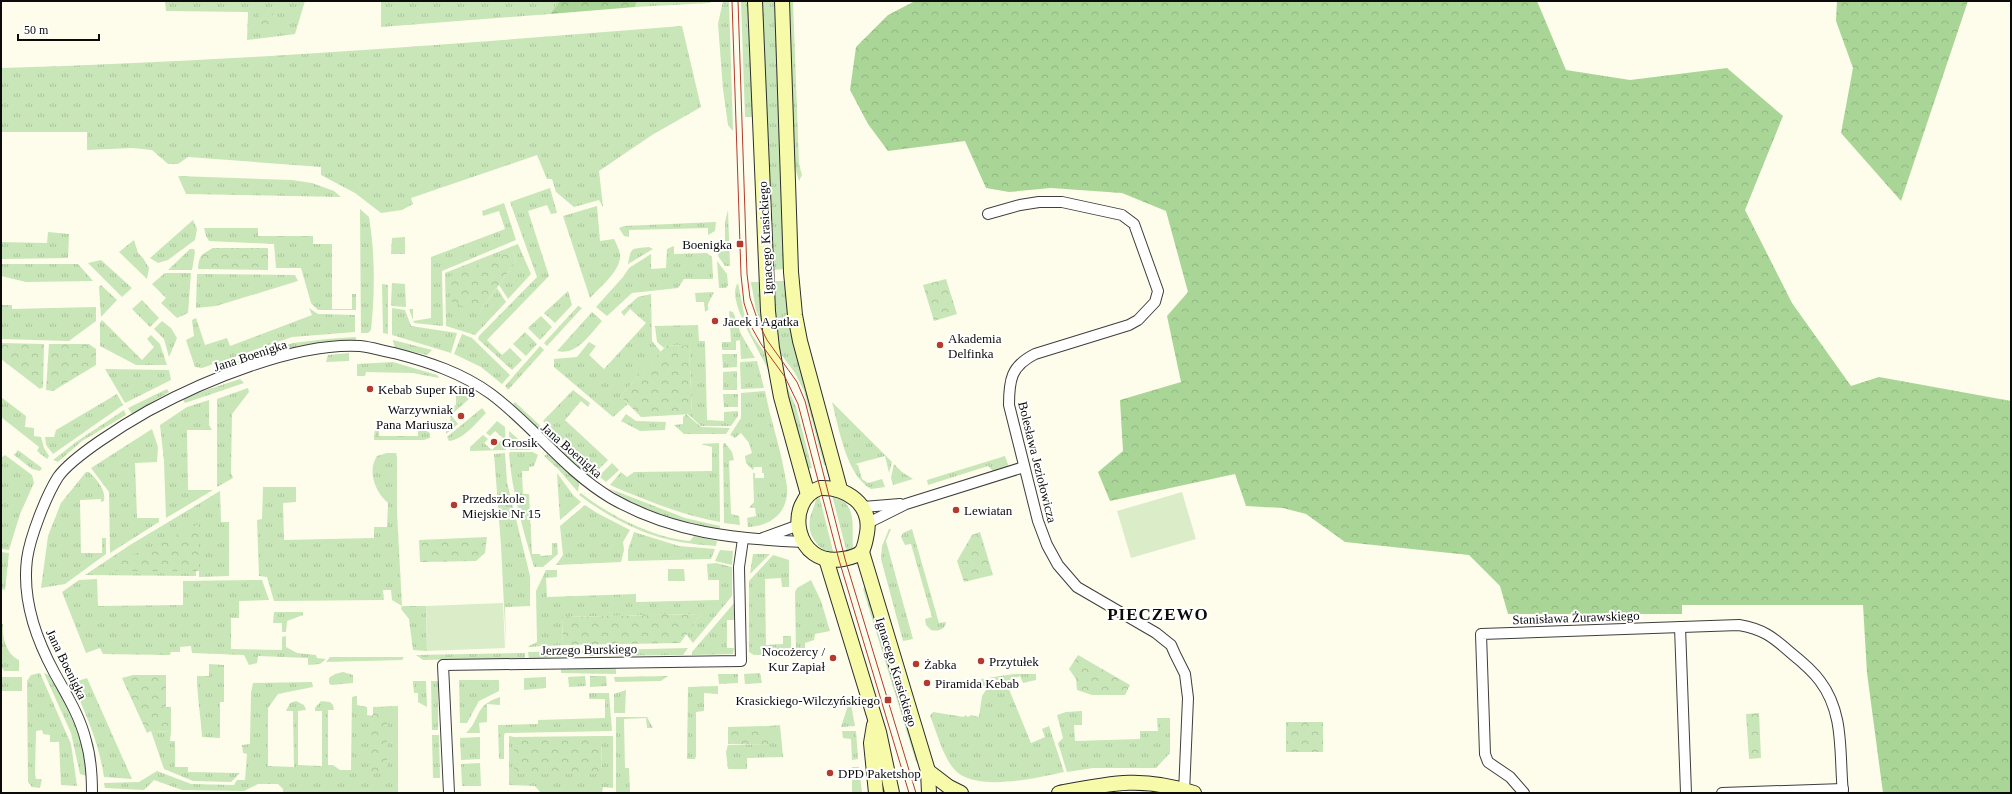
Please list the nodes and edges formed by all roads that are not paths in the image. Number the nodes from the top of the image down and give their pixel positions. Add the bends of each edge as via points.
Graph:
1 (755, 1) edge
2 (782, 1) edge
3 (988, 214) dead end
4 (1024, 467) junction
5 (840, 490) junction
6 (808, 495) junction
7 (906, 504) junction
8 (863, 507) junction
9 (868, 523) junction
10 (799, 526) junction
11 (743, 538) junction
12 (758, 540) junction
13 (804, 542) junction
14 (862, 552) junction
15 (826, 559) junction
16 (1680, 627) junction
17 (875, 719) junction
18 (928, 771) junction
19 (1843, 791) edge
20 (1187, 792) edge
21 (92, 793) edge
22 (449, 793) edge
23 (876, 793) edge
24 (892, 793) edge
25 (928, 793) edge
26 (961, 793) edge
27 (1059, 793) edge
28 (1524, 793) edge
29 (1686, 793) edge
30 (1722, 793) edge

1 - 6 main road, Ignacego Krasickiego via 771,333 781,397
2 - 5 main road, Ignacego Krasickiego via 791,272 795,315
3 - 4 street, Bolesława Jeziołowicza via 1020,205 1062,202 1122,215 1134,224 1158,291 1155,302 1129,326 1035,354 1023,360 1014,371 1009,386 1009,406
4 - 7 street
4 - 20 street, Bolesława Jeziołowicza via 1038,521 1058,566 1077,587 1156,633 1171,645 1184,674 1188,698
5 - 6 main road via 820,488
5 - 8 main road via 855,498
6 - 10 main road via 802,505
7 - 8 street
7 - 9 street
8 - 9 main road
9 - 14 main road
10 - 12 street, Jana Boenigka
10 - 13 main road
11 - 12 street, Jana Boenigka
11 - 21 street, Jana Boenigka via 702,533 662,520 614,499 588,484 492,395 473,382 424,361 358,346 334,347 277,358 196,386 132,420 76,459 59,476 30,543 26,595 31,618 42,650 72,704 84,733 92,768
11 - 22 street, Jerzego Burskiego via 739,567 741,661 443,665
12 - 13 street, Jana Boenigka
13 - 15 main road via 812,554
14 - 15 main road via 845,559
14 - 18 main road, Ignacego Krasickiego
15 - 17 main road
16 - 19 street via 1756,627 1772,636 1805,665 1830,697 1838,718
16 - 28 street, Stanisława Żurawskiego via 1481,634 1485,754 1488,762 1510,777
16 - 29 street
17 - 23 main road via 871,743
17 - 24 main road
18 - 25 main road, Ignacego Krasickiego
18 - 26 main road
19 - 30 street
20 - 27 main road via 1157,783 1127,782 1107,783

